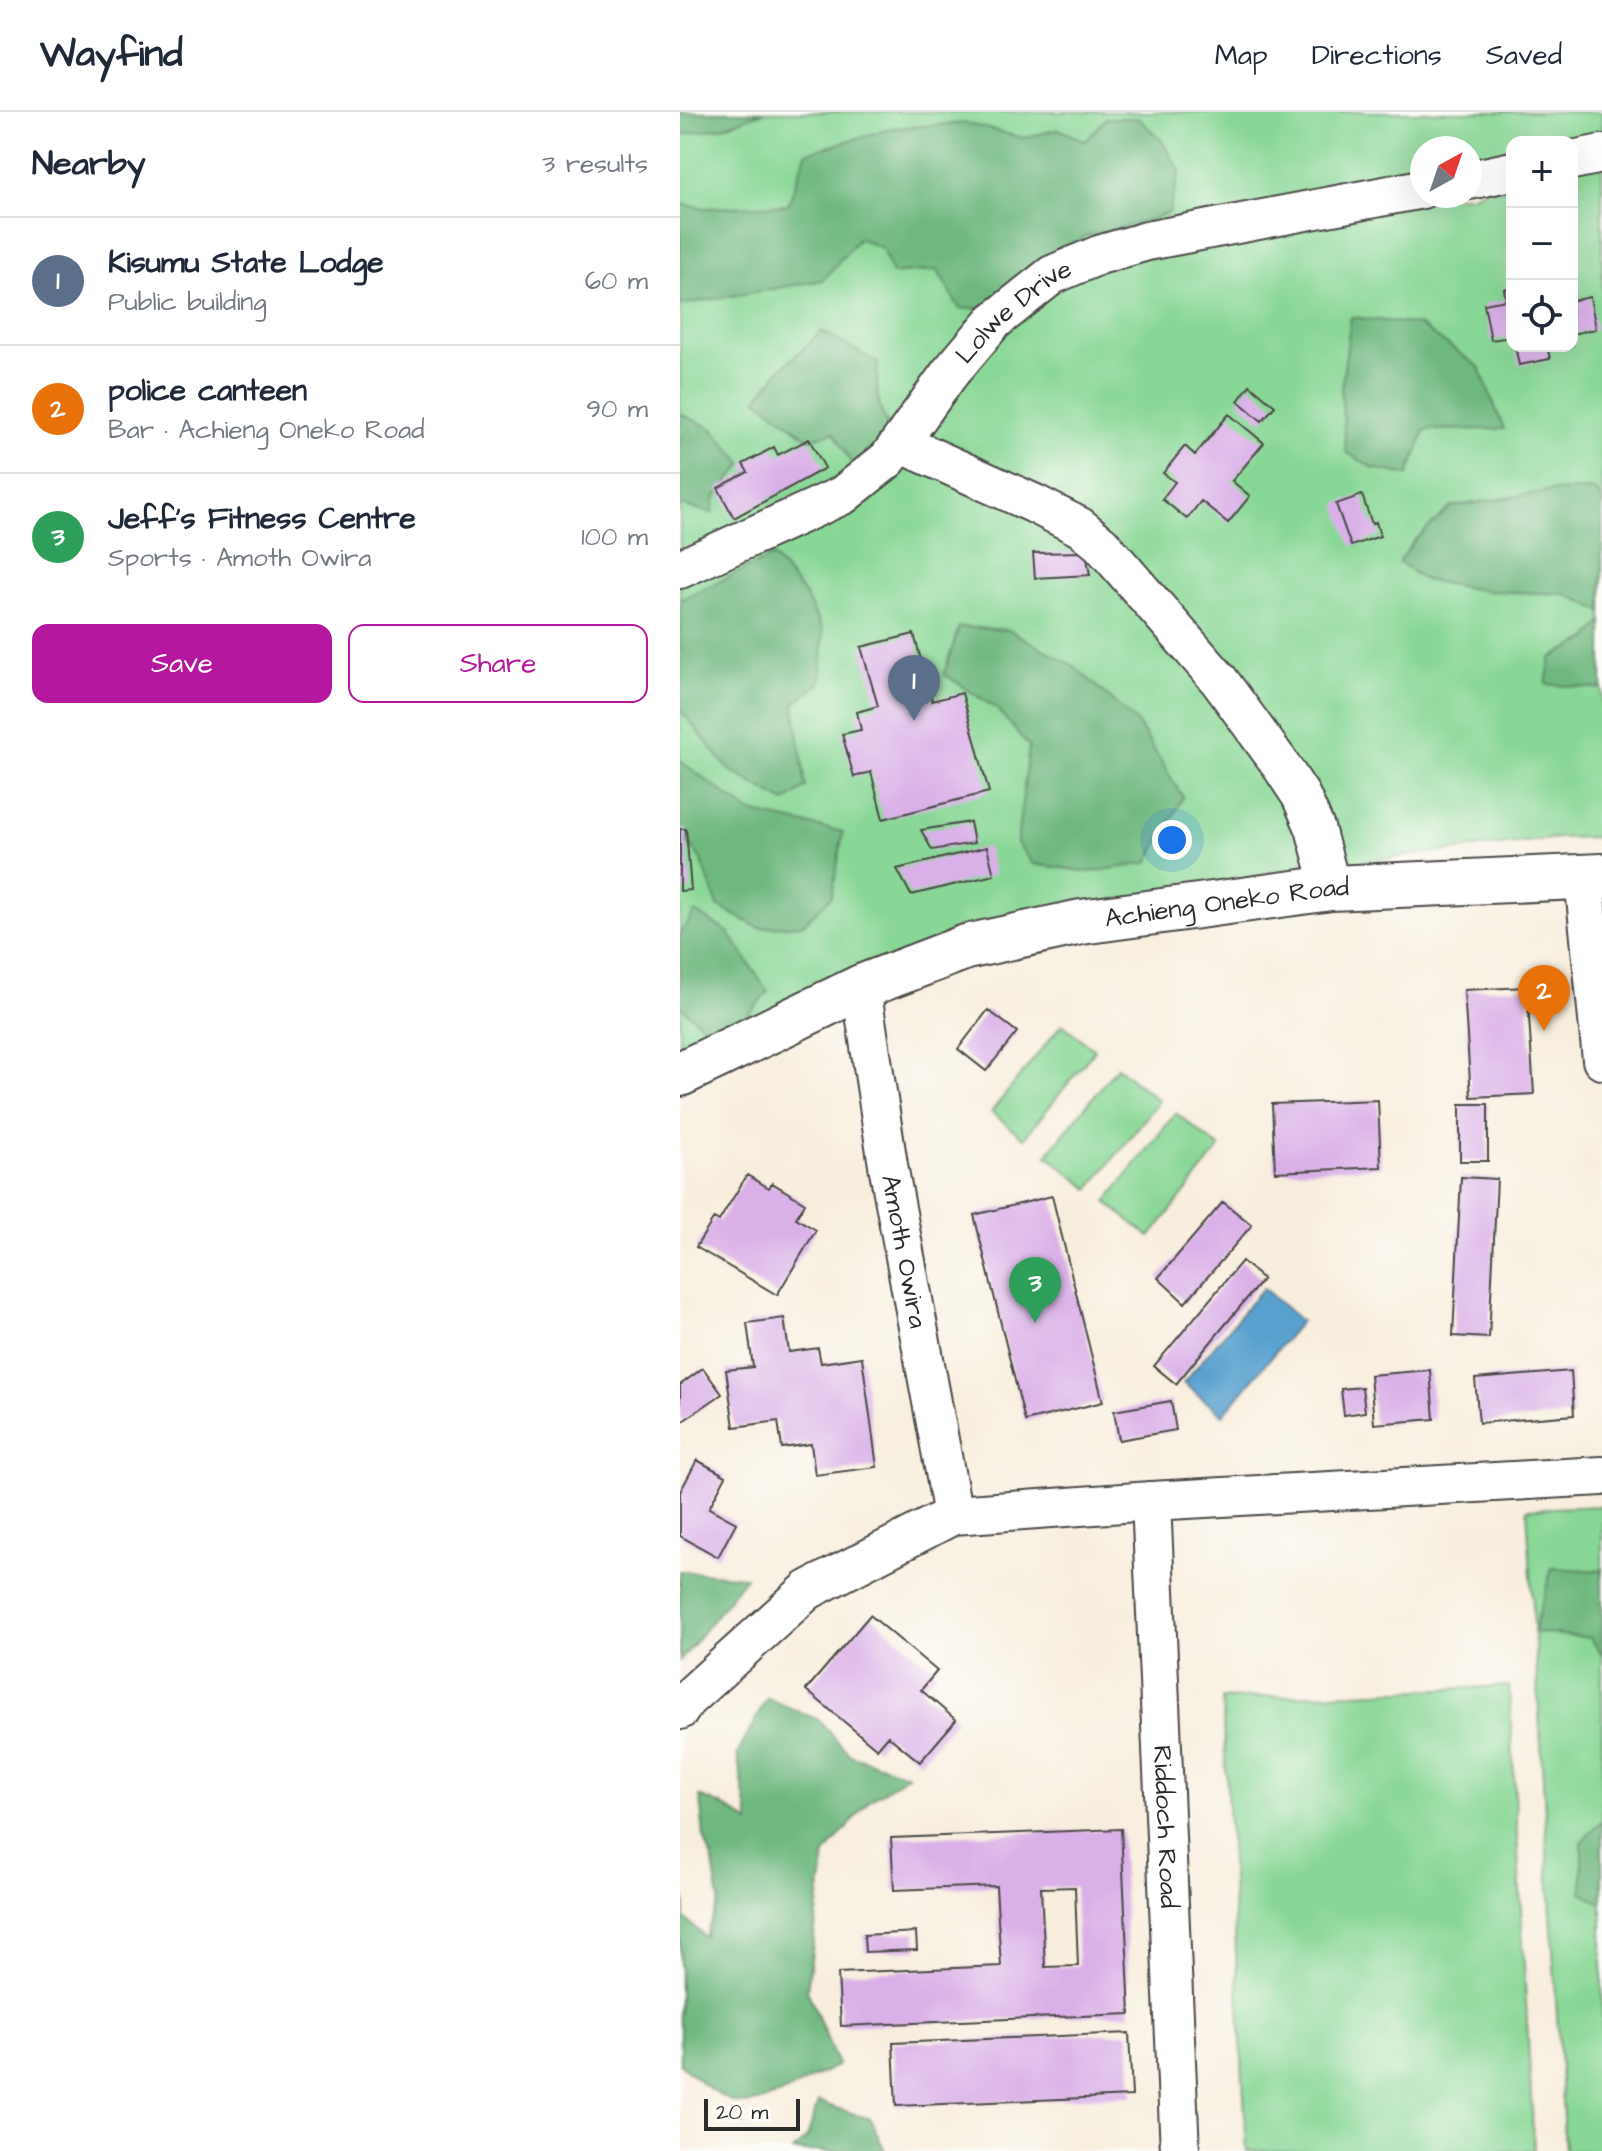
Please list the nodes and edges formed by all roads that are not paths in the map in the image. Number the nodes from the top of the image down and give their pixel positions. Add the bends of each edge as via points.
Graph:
1 (1602, 154) edge
2 (1578, 159) edge
3 (1506, 172) edge
4 (1482, 177) edge
5 (1410, 191) edge
6 (900, 443) junction
7 (680, 569) edge
8 (1593, 877) edge
9 (1331, 888) junction
10 (861, 987) junction
11 (1602, 1060) edge
12 (680, 1074) edge
13 (1602, 1476) edge
14 (1151, 1501) junction
15 (953, 1515) junction
16 (680, 1710) edge
17 (1180, 2151) edge

1 - 2 street
3 - 4 street
5 - 6 street, Lolwe Drive via 1147,241 1052,275 993,322
6 - 7 street, Lolwe Drive via 843,495
6 - 9 street via 1035,504 1101,544 1219,680 1278,761 1315,828
8 - 9 main road, Achieng Oneko Road
8 - 11 street
9 - 10 main road, Achieng Oneko Road via 1066,925 966,947
10 - 12 main road, Achieng Oneko Road
10 - 15 street, Amoth Owira
13 - 14 street
14 - 15 street
14 - 17 street, Riddoch Road
15 - 16 street via 808,1590

